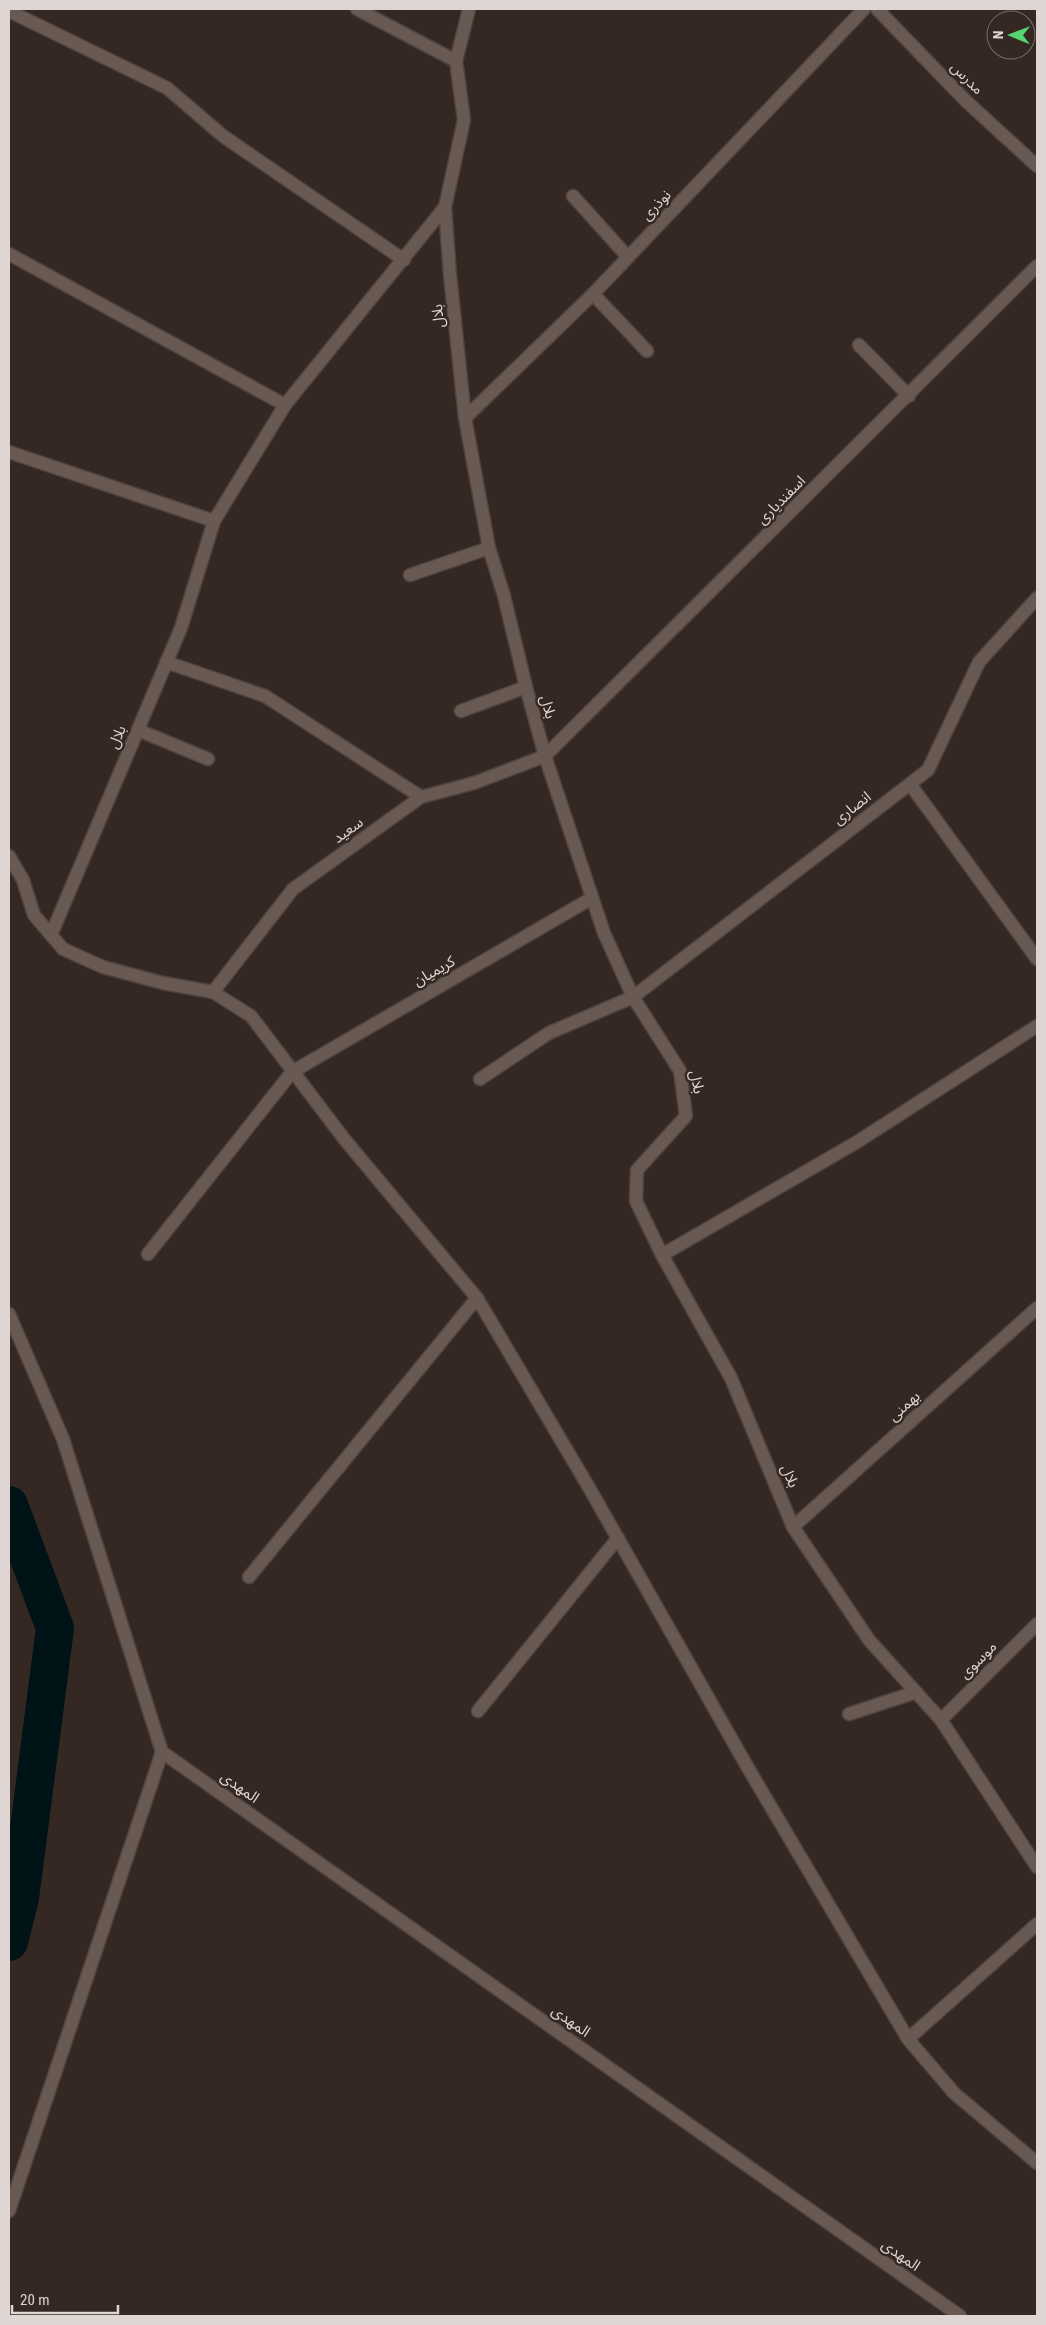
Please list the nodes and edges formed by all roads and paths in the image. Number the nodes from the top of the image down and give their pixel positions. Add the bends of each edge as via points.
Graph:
1 (357, 9) edge
2 (470, 9) edge
3 (864, 9) edge
4 (878, 9) edge
5 (9, 11) edge
6 (456, 61) junction
7 (1037, 166) edge
8 (573, 196) dead end
9 (445, 207) junction
10 (9, 254) edge
11 (628, 257) junction
12 (404, 260) junction
13 (1037, 266) edge
14 (594, 294) junction
15 (859, 345) dead end
16 (647, 351) dead end
17 (909, 396) junction
18 (285, 405) junction
19 (465, 418) junction
20 (9, 452) edge
21 (214, 521) junction
22 (489, 548) junction
23 (410, 575) dead end
24 (1037, 598) edge
25 (166, 662) junction
26 (526, 687) junction
27 (461, 711) dead end
28 (138, 730) junction
29 (545, 756) junction
30 (208, 759) dead end
31 (910, 784) junction
32 (421, 798) junction
33 (9, 856) edge
34 (592, 898) junction
35 (51, 935) junction
36 (1037, 958) edge
37 (213, 992) junction
38 (633, 997) junction
39 (1037, 1026) edge
40 (292, 1072) junction
41 (480, 1079) dead end
42 (148, 1254) dead end
43 (662, 1255) junction
44 (477, 1298) junction
45 (1037, 1308) edge
46 (9, 1314) edge
47 (794, 1527) junction
48 (618, 1538) junction
49 (249, 1577) dead end
50 (1037, 1624) edge
51 (916, 1692) junction
52 (478, 1712) dead end
53 (849, 1714) dead end
54 (941, 1720) junction
55 (162, 1752) junction
56 (1037, 1867) edge
57 (1037, 1924) edge
58 (908, 2039) junction
59 (1037, 2163) edge
60 (9, 2211) edge
61 (960, 2316) edge

1 - 6 street
2 - 6 street, بلال
3 - 11 street, نوذری
4 - 7 street, مدرس via 966,101
5 - 12 street via 167,88 223,136
6 - 9 street, بلال via 464,120
8 - 11 street
9 - 12 street, بلال
9 - 19 street, بلال
10 - 18 street
11 - 14 street, نوذری
12 - 18 street, بلال
13 - 17 street, اسفندیاری
14 - 16 street
14 - 19 street, نوذری
15 - 17 street
17 - 29 street, اسفندیاری
18 - 21 street, بلال
19 - 22 street, بلال
20 - 21 street
21 - 25 street, بلال via 181,628
22 - 23 street
22 - 26 street, بلال
24 - 31 street, انصاری via 979,662 928,770
25 - 28 street, بلال
25 - 32 street via 264,696
26 - 27 street
26 - 29 street, بلال
28 - 30 street
28 - 35 street, بلال
29 - 32 street, سعید via 474,783
29 - 34 street, بلال
31 - 36 street
31 - 38 street, انصاری
32 - 37 street, سعید via 293,889
33 - 35 street via 23,880 34,915
34 - 38 street, بلال
34 - 40 street, کریمیان
35 - 37 street via 63,949 103,966 163,983
37 - 40 street via 251,1016
38 - 41 street, انصاری via 549,1033
38 - 43 street, بلال via 680,1071 686,1116 637,1170 636,1202
39 - 43 street via 857,1142
40 - 42 street
40 - 44 street
43 - 47 street, بلال via 731,1378
44 - 48 street
44 - 49 street
45 - 47 street, بهمنی
46 - 55 street via 62,1439
47 - 51 street, بلال via 869,1640
48 - 52 street
48 - 58 street via 748,1768
50 - 54 street, موسوی
51 - 53 street
51 - 54 street, بلال
54 - 56 street, بلال
55 - 60 street
55 - 61 street, المهدی
57 - 58 street
58 - 59 street via 954,2094

